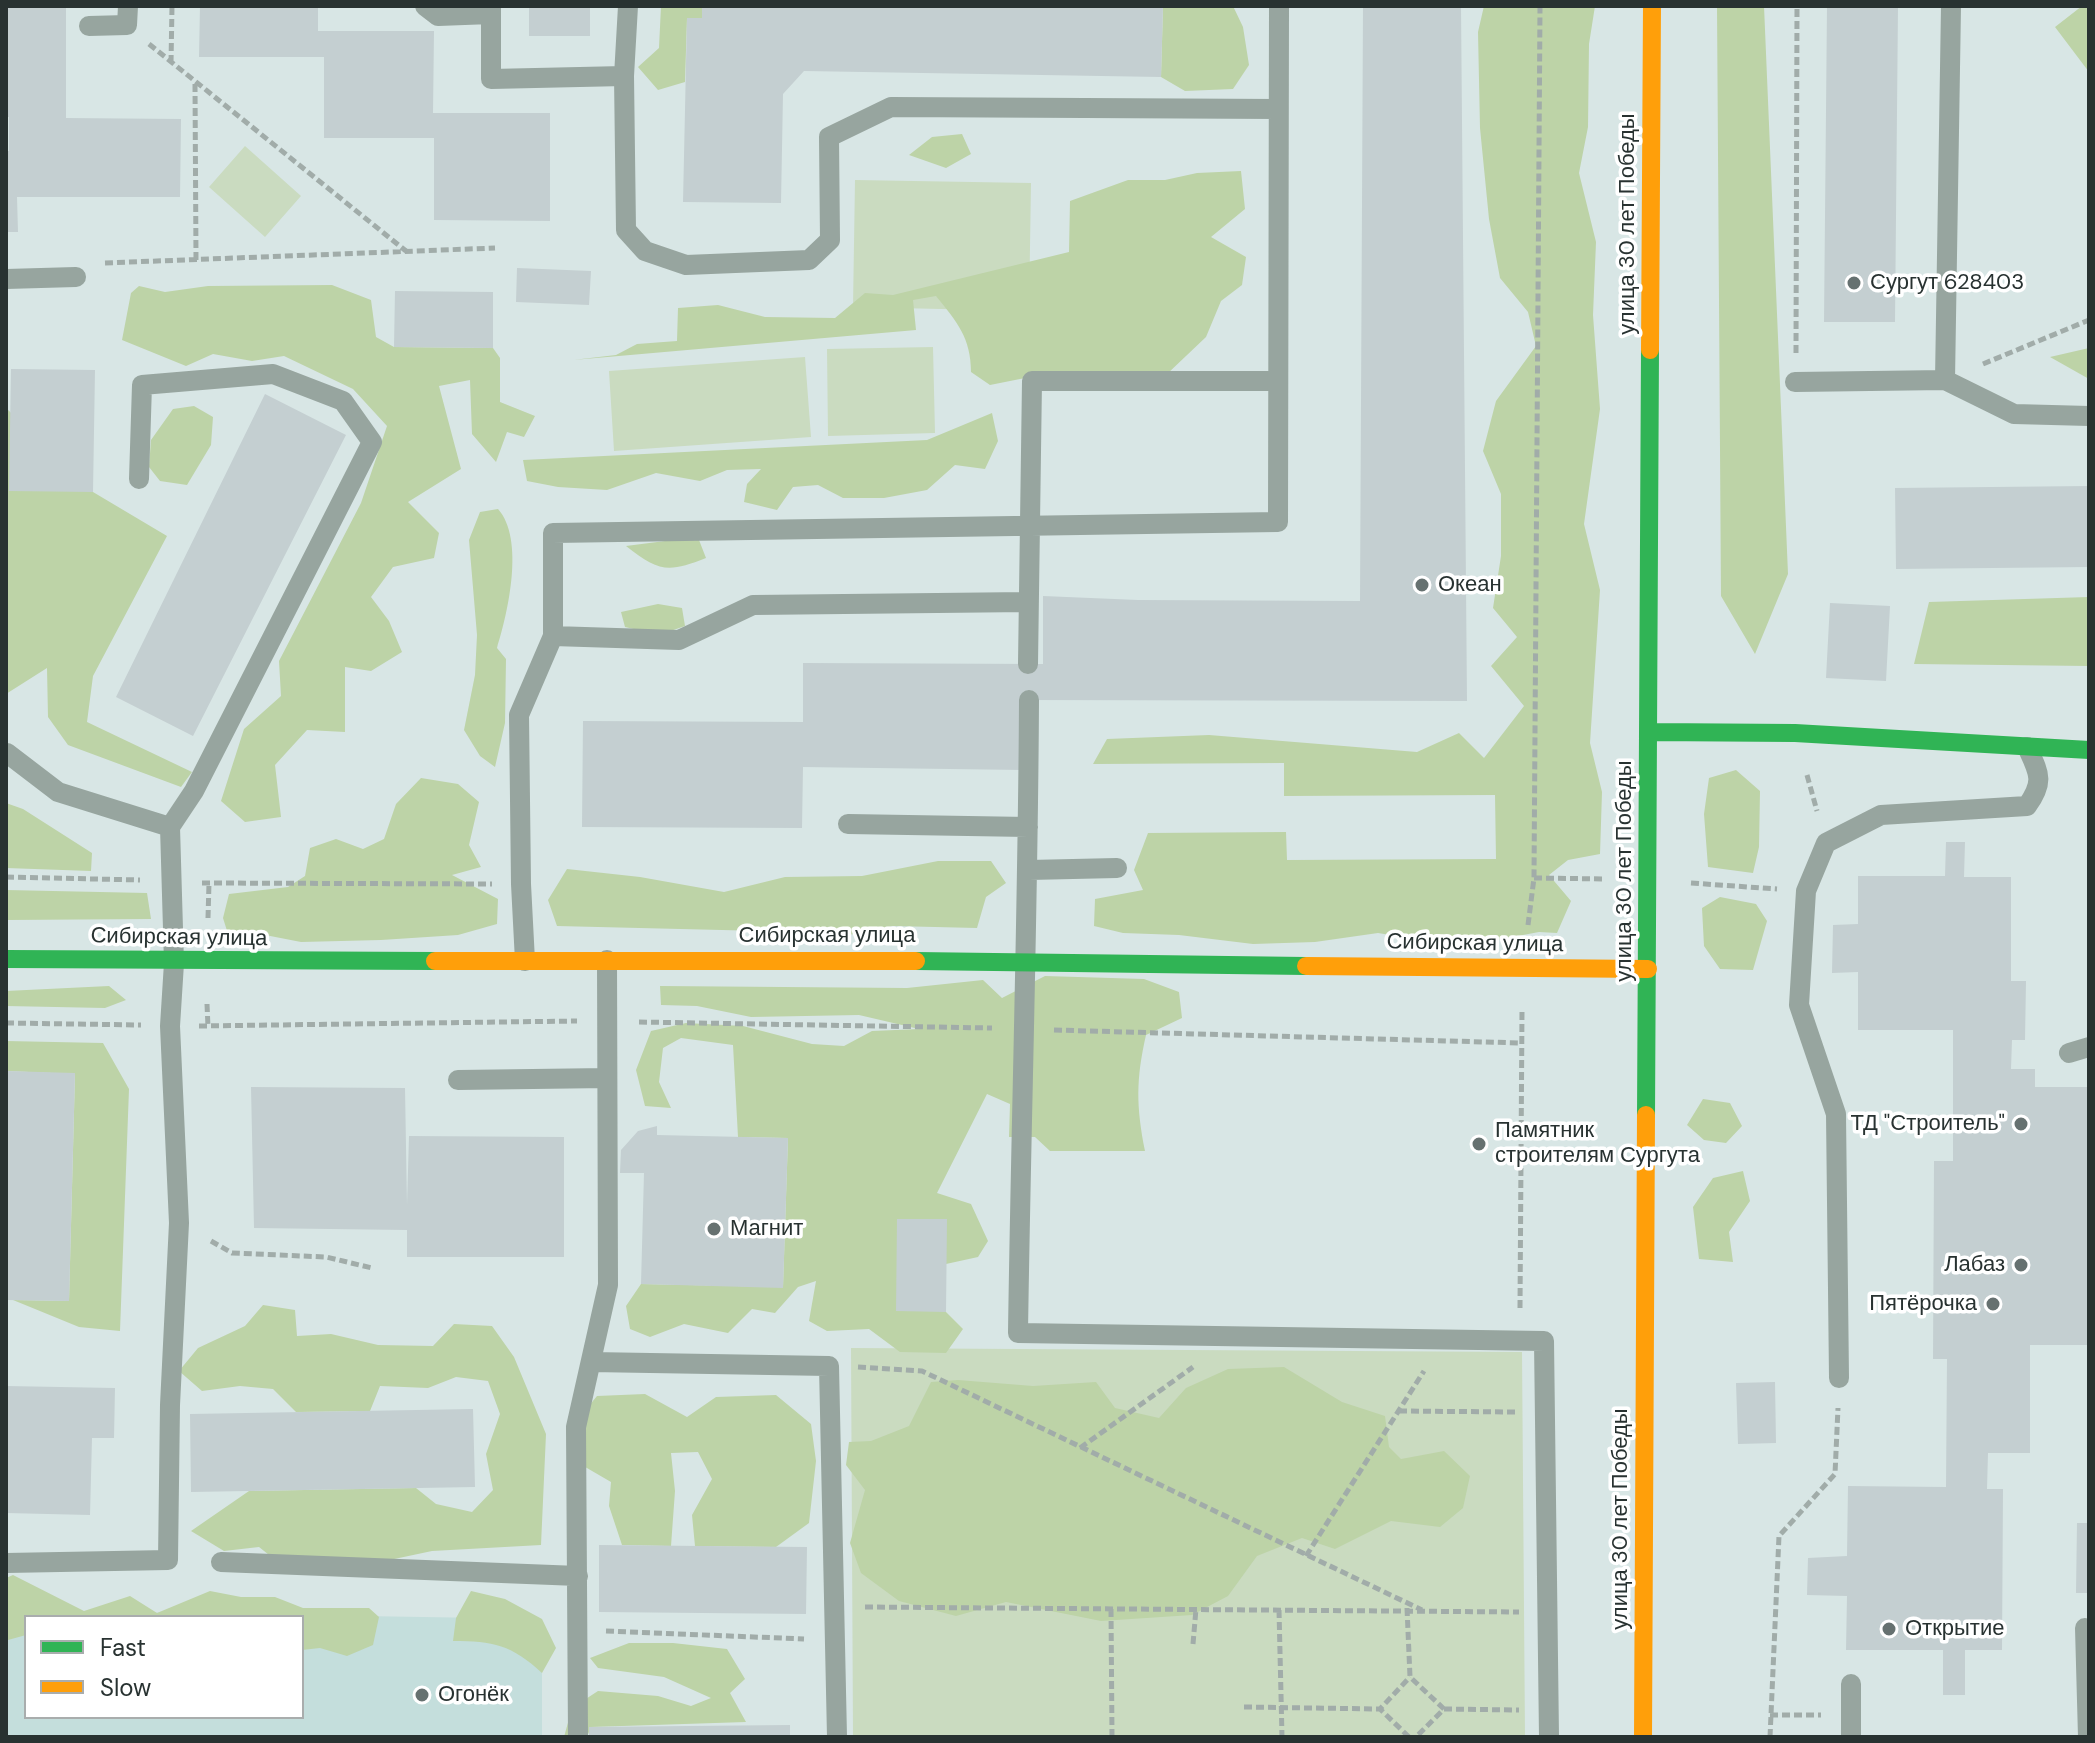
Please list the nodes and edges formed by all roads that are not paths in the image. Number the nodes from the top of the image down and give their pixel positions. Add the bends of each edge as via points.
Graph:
1 (425, 6) edge
2 (628, 6) edge
3 (1279, 6) edge
4 (1652, 6) edge
5 (1951, 6) edge
6 (491, 10) edge
7 (128, 15) edge
8 (89, 26) dead end
9 (624, 76) junction
10 (1278, 109) junction
11 (76, 277) road end
12 (6, 279) edge
13 (1945, 380) junction
14 (1278, 381) junction
15 (1795, 382) road end
16 (2089, 416) edge
17 (139, 479) dead end
18 (1029, 527) junction
19 (1028, 602) junction
20 (553, 636) junction
21 (1028, 664) dead end
22 (1029, 700) dead end
23 (1650, 732) junction
24 (2027, 747) junction
25 (2089, 750) edge
26 (7, 753) edge
27 (848, 824) dead end
28 (170, 827) junction
29 (1028, 827) junction
30 (1117, 868) dead end
31 (1029, 870) junction
32 (6, 959) edge
33 (607, 960) junction
34 (525, 961) junction
35 (1024, 961) junction
36 (174, 963) junction
37 (1648, 969) junction
38 (2089, 1047) edge
39 (2069, 1053) dead end
40 (607, 1078) junction
41 (458, 1080) dead end
42 (591, 1362) junction
43 (1839, 1378) road end
44 (221, 1562) dead end
45 (6, 1563) edge
46 (578, 1576) junction
47 (2085, 1628) dead end
48 (1851, 1684) dead end
49 (578, 1737) edge
50 (837, 1737) edge
51 (1549, 1737) edge
52 (1643, 1737) edge
53 (1851, 1737) edge
54 (2088, 1737) edge

1 - 6 lane via 438,16
2 - 9 lane
3 - 10 lane
4 - 23 street, улица 30 лет Победы
5 - 13 lane
6 - 9 lane via 491,79
7 - 8 lane
9 - 10 lane via 626,230 645,251 686,265 809,260 830,240 829,137 891,107
10 - 14 lane
11 - 12 lane
13 - 15 lane
13 - 16 lane via 2014,414
14 - 18 lane via 1278,522
14 - 18 lane via 1032,381
17 - 28 lane via 142,385 273,374 343,401 372,442 194,791
18 - 19 lane
18 - 20 lane via 553,533
19 - 20 lane via 753,605 679,640
19 - 21 lane
20 - 34 lane via 519,715
22 - 29 lane
23 - 24 street via 1795,733
23 - 37 street, улица 30 лет Победы
24 - 25 street
24 - 43 lane via 2040,777 2027,806 1881,815 1826,843 1806,891 1799,1005 1836,1114
26 - 28 lane via 58,792
27 - 29 lane
28 - 36 lane
29 - 31 lane
30 - 31 lane
31 - 35 lane
32 - 36 street, Сибирская улица
33 - 34 street, Сибирская улица
33 - 35 street, Сибирская улица
33 - 40 lane
34 - 36 street, Сибирская улица
35 - 37 street, Сибирская улица
35 - 51 lane via 1018,1333 1544,1341
36 - 45 lane via 170,1026 179,1223 168,1560
37 - 52 street, улица 30 лет Победы
38 - 39 lane
40 - 41 lane
40 - 42 lane via 608,1285
42 - 46 lane via 576,1427
42 - 50 lane via 829,1366
44 - 46 lane
46 - 49 lane
47 - 54 lane
48 - 53 lane

